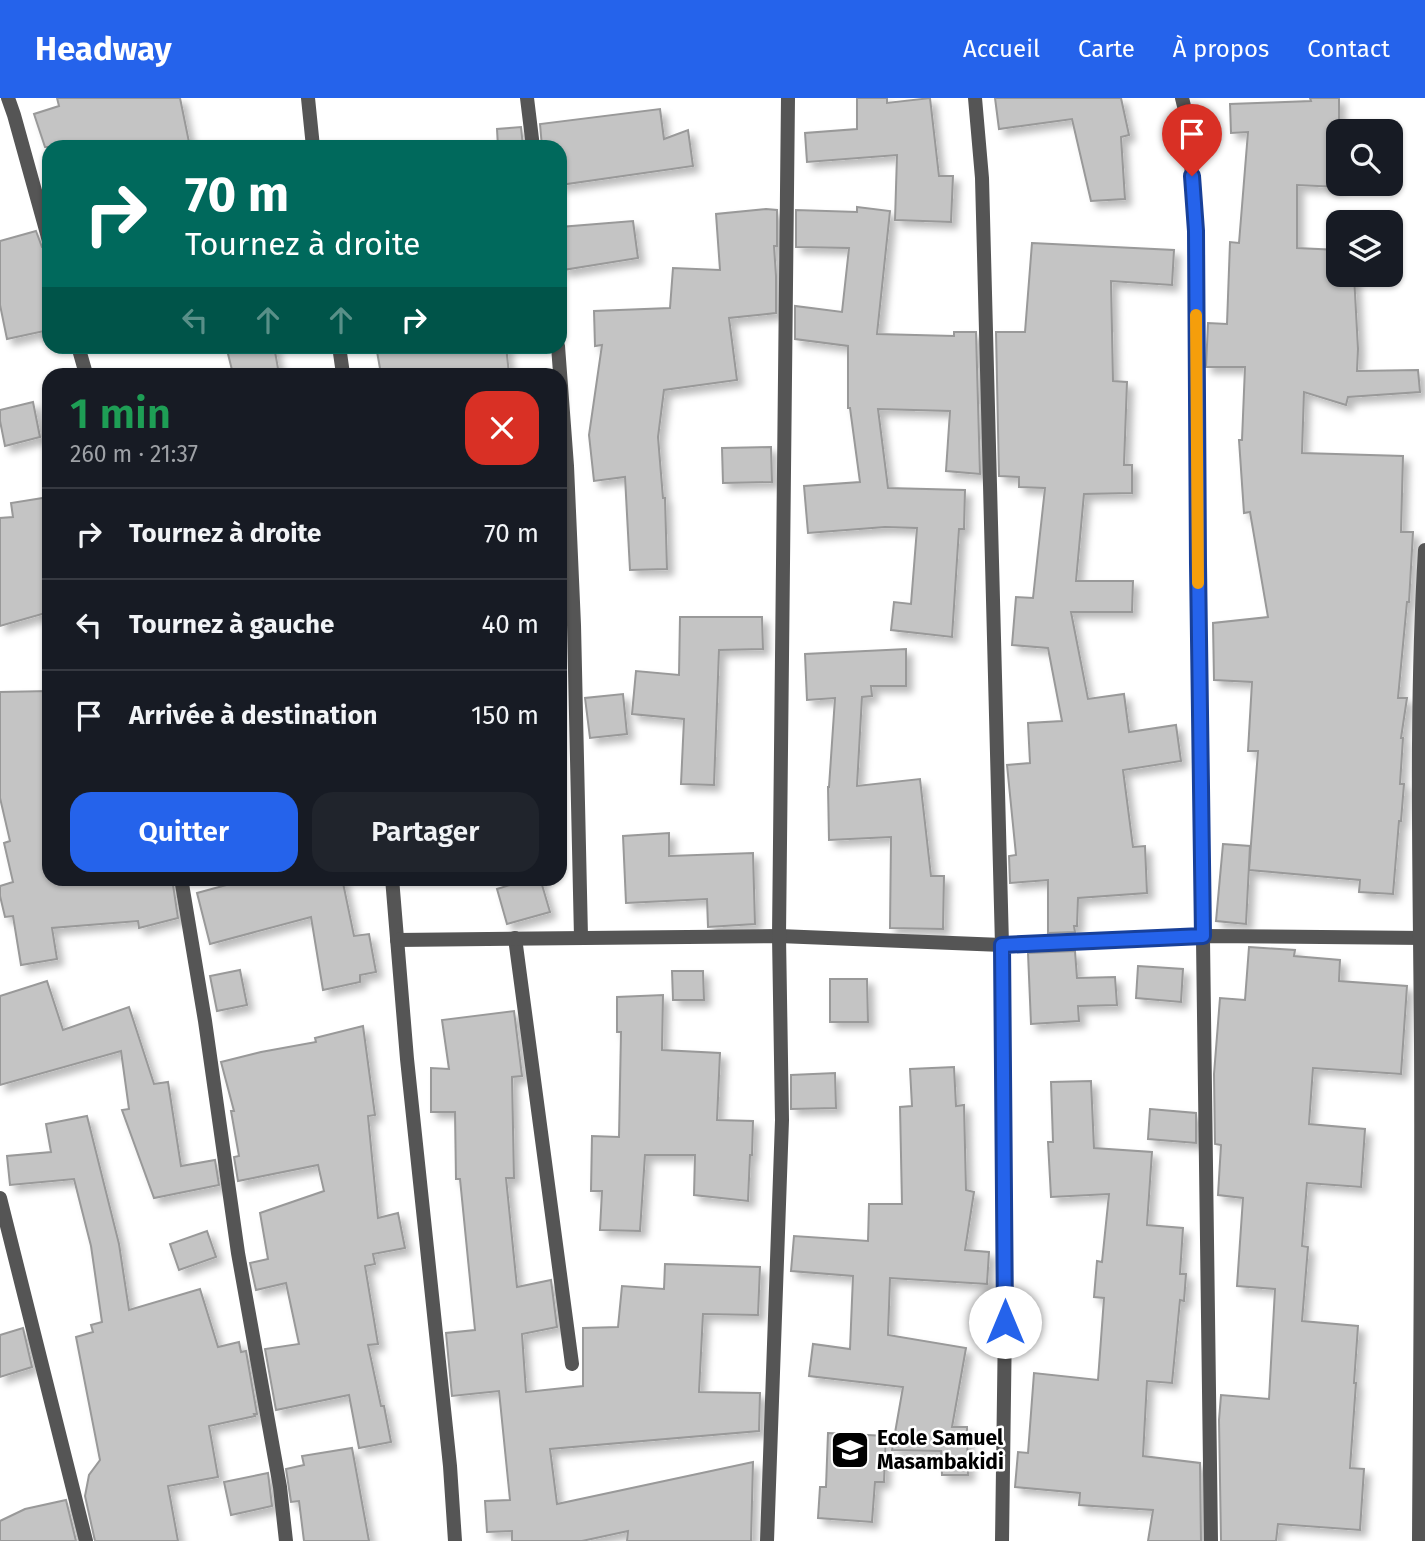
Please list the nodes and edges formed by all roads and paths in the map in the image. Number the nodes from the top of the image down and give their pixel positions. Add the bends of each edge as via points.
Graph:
1 (8, 98) edge
2 (308, 98) edge
3 (527, 98) edge
4 (788, 98) edge
5 (975, 98) edge
6 (1182, 98) edge
7 (312, 140) edge
8 (532, 140) edge
9 (42, 216) edge
10 (567, 466) edge
11 (1425, 550) edge
12 (182, 886) edge
13 (393, 886) edge
14 (779, 936) junction
15 (1203, 936) junction
16 (581, 937) junction
17 (515, 938) junction
18 (1422, 938) edge
19 (397, 940) junction
20 (1002, 945) junction
21 (0, 1198) edge
22 (572, 1364) dead end
23 (86, 1541) edge
24 (286, 1541) edge
25 (455, 1541) edge
26 (767, 1541) edge
27 (1002, 1541) edge
28 (1211, 1541) edge
29 (1419, 1541) edge

1 - 9 street
2 - 7 street
3 - 8 street
4 - 14 street
5 - 20 street via 982,178
6 - 15 street via 1196,231
10 - 16 street
11 - 18 street via 1419,751
12 - 24 street
13 - 19 street
14 - 16 street
14 - 20 street
14 - 26 street via 782,1120
15 - 18 street
15 - 20 street
15 - 28 street
16 - 17 street
17 - 19 street
17 - 22 street
18 - 29 street
19 - 25 street
20 - 27 street
21 - 23 street

